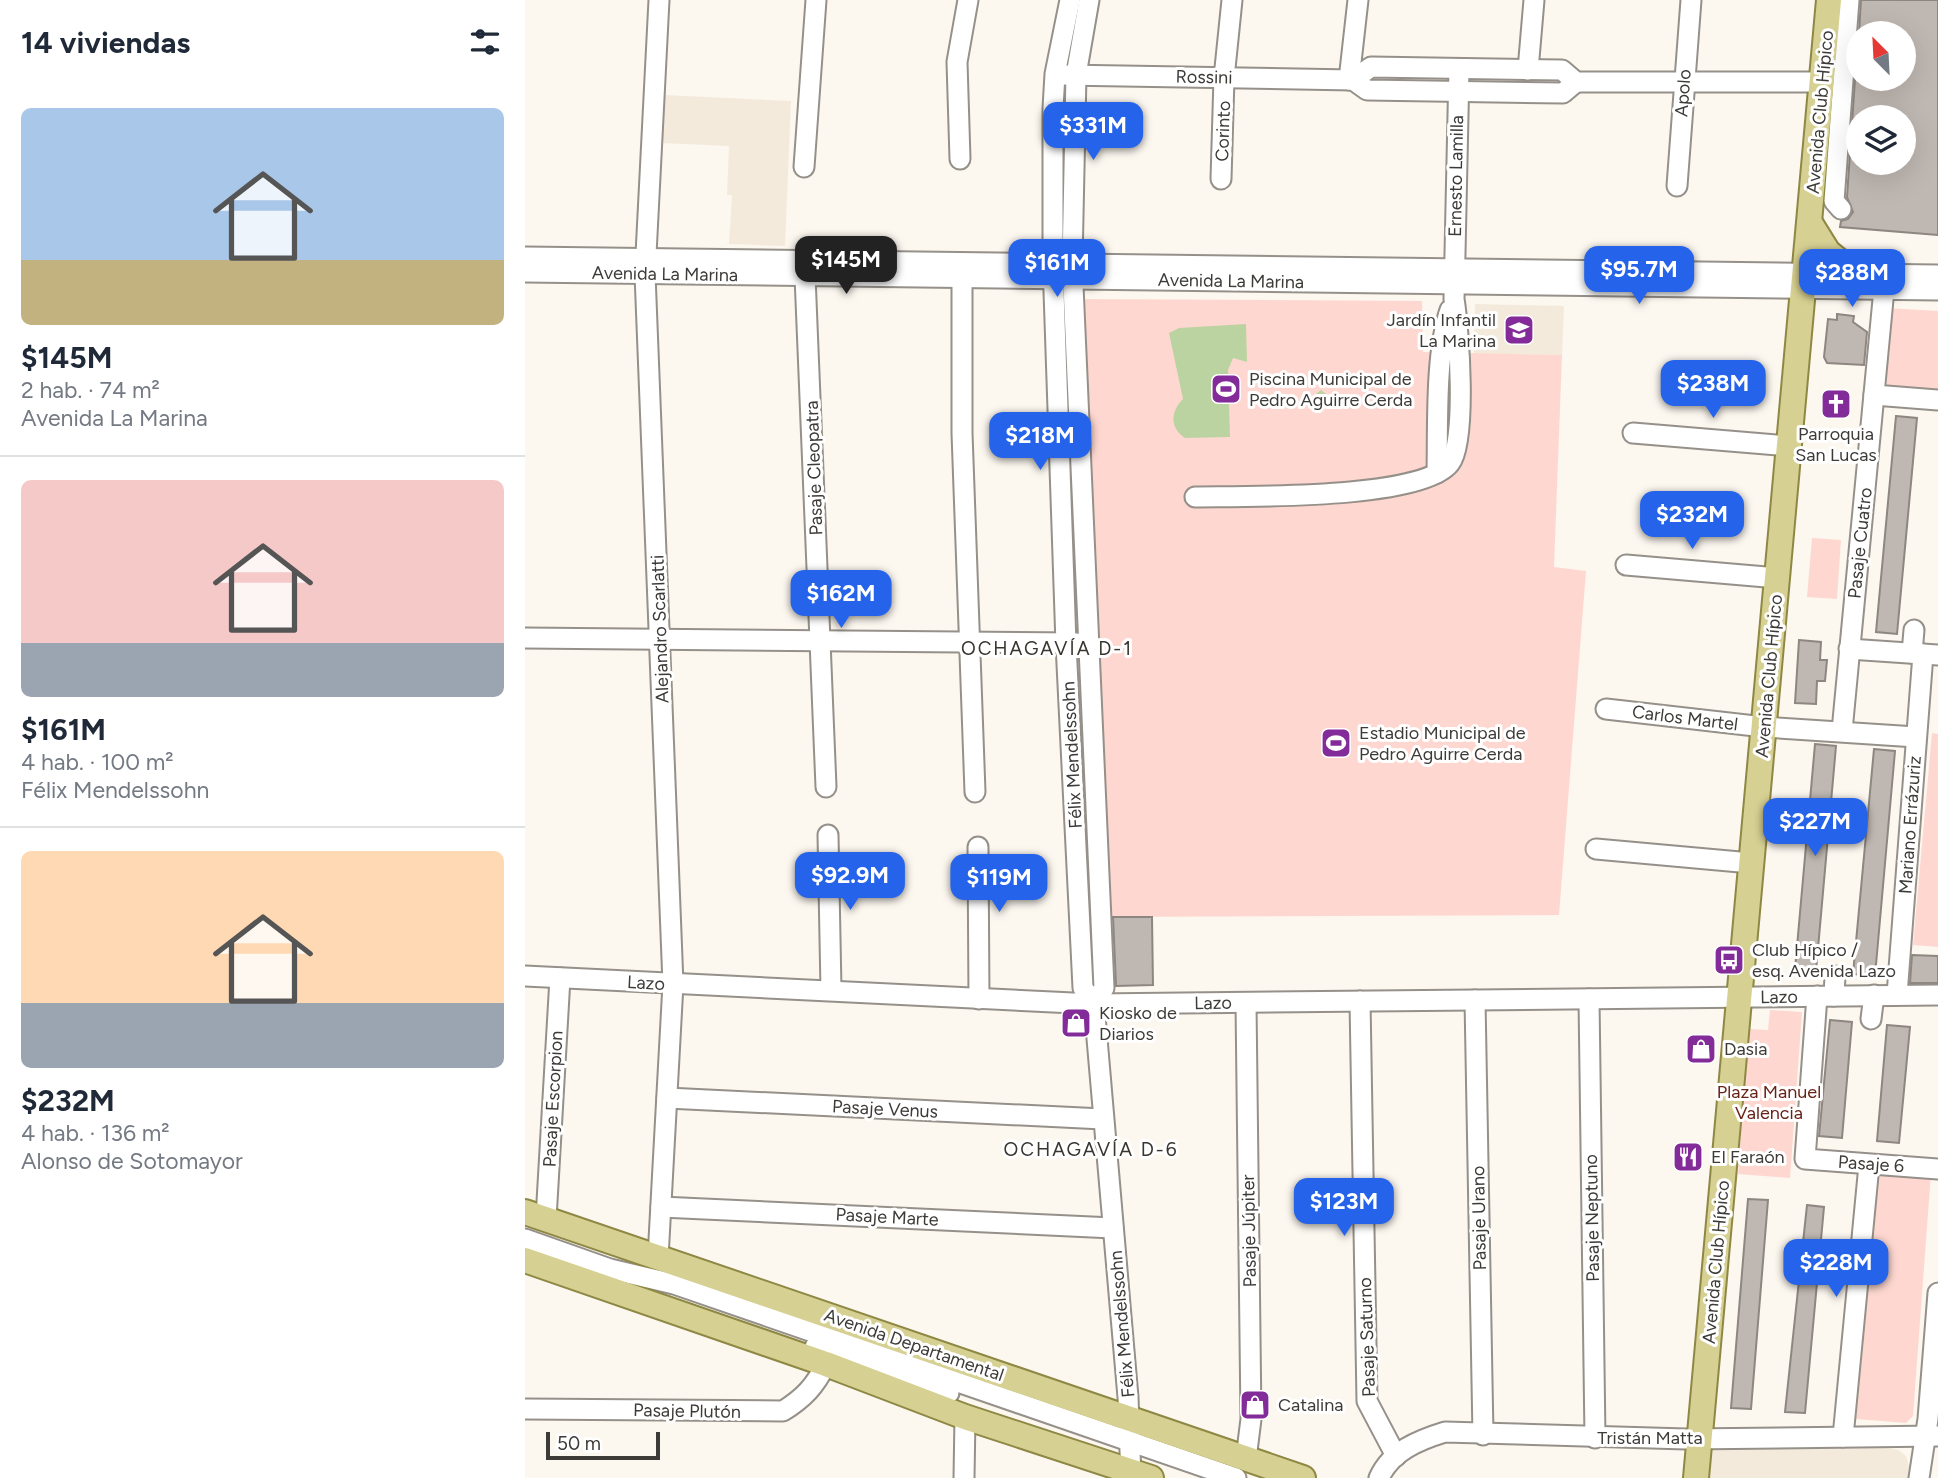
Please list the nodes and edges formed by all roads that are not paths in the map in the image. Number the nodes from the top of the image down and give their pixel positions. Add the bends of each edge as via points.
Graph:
1 (659, 0) edge
2 (816, 0) edge
3 (968, 0) edge
4 (1070, 0) edge
5 (1089, 0) edge
6 (1232, 0) edge
7 (1358, 0) edge
8 (1534, 0) edge
9 (1691, 0) edge
10 (1829, 0) edge
11 (1849, 0) edge
12 (1459, 69) junction
13 (1528, 70) junction
14 (1055, 75) junction
15 (1076, 75) junction
16 (1224, 78) junction
17 (1351, 80) junction
18 (1576, 82) junction
19 (1684, 82) junction
20 (1822, 82) junction
21 (1458, 92) junction
22 (960, 159) dead end
23 (804, 167) dead end
24 (1221, 179) dead end
25 (1677, 186) dead end
26 (1842, 209) dead end
27 (1810, 223) junction
28 (525, 257) edge
29 (646, 266) junction
30 (892, 269) junction
31 (1063, 271) junction
32 (525, 272) edge
33 (1854, 273) junction
34 (1938, 275) edge
35 (805, 276) junction
36 (962, 278) junction
37 (1805, 281) junction
38 (1455, 283) junction
39 (1884, 289) junction
40 (1938, 290) edge
41 (1874, 395) junction
42 (1935, 406) edge
43 (1633, 433) dead end
44 (1790, 446) junction
45 (1195, 497) dead end
46 (1626, 565) dead end
47 (1777, 579) junction
48 (1914, 630) dead end
49 (525, 638) edge
50 (661, 639) junction
51 (821, 641) junction
52 (970, 643) junction
53 (1066, 643) junction
54 (1087, 643) junction
55 (1849, 649) junction
56 (1924, 654) edge
57 (1606, 709) dead end
58 (1764, 727) junction
59 (1842, 731) junction
60 (1916, 737) junction
61 (826, 787) dead end
62 (975, 792) dead end
63 (828, 835) dead end
64 (978, 847) dead end
65 (1596, 849) dead end
66 (1751, 863) junction
67 (525, 976) edge
68 (560, 978) junction
69 (673, 984) junction
70 (831, 990) junction
71 (1829, 990) junction
72 (1874, 995) junction
73 (1897, 995) junction
74 (1938, 995) edge
75 (1739, 997) junction
76 (979, 999) junction
77 (1589, 999) junction
78 (1475, 1000) junction
79 (1360, 1002) junction
80 (1246, 1003) junction
81 (1094, 1004) junction
82 (1871, 1019) dead end
83 (667, 1098) junction
84 (1103, 1119) junction
85 (1805, 1159) joint
86 (1869, 1165) junction
87 (1938, 1169) edge
88 (661, 1207) junction
89 (535, 1216) edge
90 (1113, 1228) junction
91 (525, 1239) edge
92 (525, 1250) edge
93 (658, 1258) junction
94 (525, 1260) edge
95 (1938, 1293) edge
96 (826, 1364) junction
97 (525, 1409) edge
98 (965, 1418) junction
99 (1483, 1435) junction
100 (1931, 1436) edge
101 (1843, 1437) junction
102 (1595, 1438) junction
103 (1700, 1438) junction
104 (1396, 1456) junction
105 (1134, 1458) edge
106 (1241, 1468) edge
107 (964, 1478) edge
108 (1198, 1478) edge
109 (1303, 1478) edge
110 (1379, 1478) edge
111 (1696, 1478) edge
112 (1919, 1478) edge

1 - 29 street, Alejandro Scarlatti
2 - 23 street
3 - 22 street via 957,62
4 - 14 street, Félix Mendelssohn
5 - 15 street, Félix Mendelssohn
6 - 16 street, Corinto
7 - 17 street
8 - 13 street
9 - 19 street, Apolo
10 - 20 main road, Avenida Club Hípico
11 - 26 street via 1834,201
12 - 13 street, Rossini
12 - 17 street, Rossini via 1371,67
12 - 21 street, Ernesto Lamilla
13 - 18 street, Rossini via 1562,70
14 - 15 street, Rossini
14 - 31 street, Félix Mendelssohn
15 - 16 street, Rossini
15 - 31 street, Félix Mendelssohn
16 - 17 street, Rossini
16 - 24 street, Corinto
17 - 21 street, Rossini via 1367,90
18 - 19 street, Rossini
18 - 21 street, Rossini via 1563,93
19 - 20 street, Rossini
19 - 25 street, Apolo
20 - 27 main road, Avenida Club Hípico
21 - 38 street, Ernesto Lamilla
27 - 33 main road via 1828,251
27 - 37 main road, Avenida Club Hípico
28 - 29 street, Avenida La Marina
29 - 30 street, Avenida La Marina
29 - 32 street, Avenida La Marina
29 - 35 street, Avenida La Marina
29 - 50 street, Alejandro Scarlatti
30 - 31 street, Avenida La Marina
30 - 35 street, Avenida La Marina
30 - 36 street, Avenida La Marina
31 - 36 street, Avenida La Marina
31 - 38 street, Avenida La Marina via 1370,274
31 - 53 street, Félix Mendelssohn
31 - 54 street, Félix Mendelssohn
33 - 34 street, Avenida La Marina
33 - 37 street, Avenida La Marina
35 - 51 street, Pasaje Cleopatra
36 - 52 street
37 - 38 street, Avenida La Marina via 1556,277
37 - 39 street, Avenida La Marina
37 - 44 main road, Avenida Club Hípico
38 - 45 street, Ernesto Lamilla via 1457,448 1452,462 1437,473 1370,492
39 - 40 street, Avenida La Marina
39 - 41 street, Pasaje Cuatro
41 - 42 street
41 - 55 street, Pasaje Cuatro
43 - 44 street
44 - 47 main road, Avenida Club Hípico
46 - 47 street
47 - 58 main road, Avenida Club Hípico
48 - 56 street, Mariano Errázuriz
49 - 50 street
50 - 51 street
50 - 69 street, Alejandro Scarlatti
51 - 52 street
51 - 61 street, Pasaje Cleopatra
52 - 53 street
52 - 62 street
53 - 54 street
53 - 81 street, Félix Mendelssohn via 1083,988
54 - 81 street, Félix Mendelssohn via 1104,988
55 - 56 street
55 - 59 street, Pasaje Cuatro
56 - 60 street, Mariano Errázuriz
57 - 58 street, Carlos Martel
58 - 59 street, Carlos Martel
58 - 66 main road, Avenida Club Hípico
59 - 60 street, Carlos Martel
60 - 73 street, Mariano Errázuriz
63 - 70 street
64 - 76 street
65 - 66 street
66 - 75 main road, Avenida Club Hípico
67 - 68 street, Lazo
68 - 69 street, Lazo
68 - 89 street, Pasaje Escorpion
69 - 70 street, Lazo
69 - 83 street, Alejandro Scarlatti
70 - 76 street, Lazo
71 - 72 street, Lazo
71 - 75 street, Lazo
71 - 85 street, Lazo
72 - 73 street, Lazo
72 - 82 street
73 - 74 street, Lazo
75 - 77 street, Lazo
75 - 103 main road, Avenida Club Hípico
76 - 81 street, Lazo
77 - 78 street, Lazo
77 - 102 street, Pasaje Neptuno
78 - 79 street, Lazo
78 - 99 street, Pasaje Urano
79 - 80 street, Lazo
79 - 104 street, Pasaje Saturno via 1367,1401
80 - 81 street, Lazo
80 - 106 street, Pasaje Júpiter via 1251,1419
81 - 84 street, Félix Mendelssohn
83 - 84 street, Pasaje Venus
83 - 88 street, Alejandro Scarlatti
84 - 90 street, Félix Mendelssohn
85 - 86 street, Pasaje 6
86 - 87 street, Pasaje 6
86 - 101 street
88 - 90 street, Pasaje Marte
88 - 93 street, Alejandro Scarlatti
89 - 93 main road, Avenida Departamental
90 - 105 street, Félix Mendelssohn
91 - 105 street via 610,1269 674,1284
92 - 105 street
93 - 105 main road, Avenida Departamental
94 - 96 main road, Avenida Departamental
95 - 100 street via 1928,1419
96 - 97 street, Pasaje Plutón via 816,1384 783,1411
96 - 98 main road, Avenida Departamental
98 - 105 main road, Avenida Departamental
98 - 107 street
99 - 102 street, Tristán Matta
99 - 104 street, Tristán Matta via 1444,1433 1416,1441
100 - 101 street, Tristán Matta
100 - 112 street
101 - 103 street, Tristán Matta via 1777,1432
102 - 103 street, Tristán Matta
103 - 111 main road, Avenida Club Hípico
104 - 110 street, Tristán Matta
105 - 106 main road, Avenida Departamental
105 - 108 street
106 - 109 main road, Avenida Departamental

